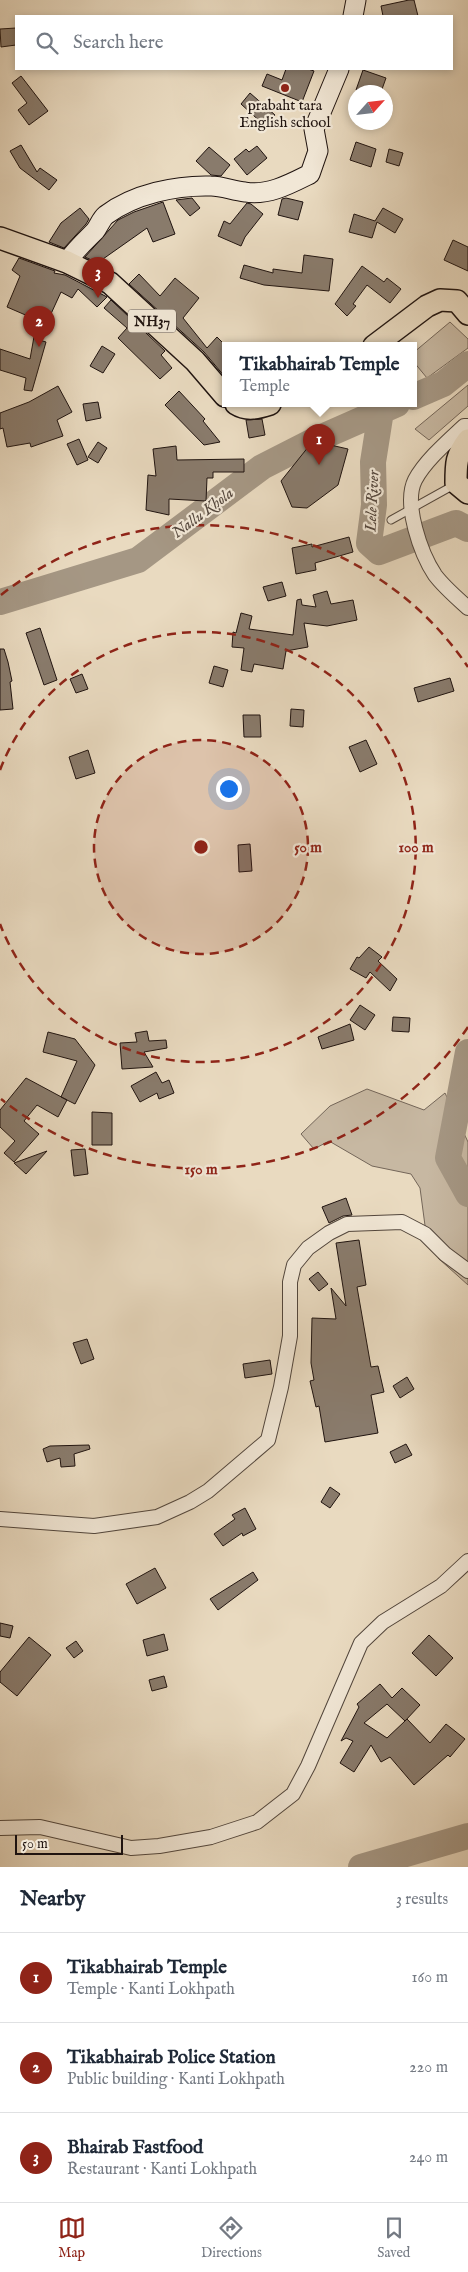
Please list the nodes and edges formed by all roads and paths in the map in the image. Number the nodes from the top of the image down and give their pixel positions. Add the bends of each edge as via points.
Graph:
1 (356, 0) edge
2 (353, 15) edge
3 (339, 70) edge
4 (0, 238) edge
5 (67, 262) junction
6 (462, 308) edge
7 (379, 342) edge
8 (222, 392) edge
9 (241, 407) edge
10 (259, 407) edge
11 (468, 426) edge
12 (468, 440) edge
13 (462, 488) edge
14 (390, 520) dead end
15 (468, 608) edge
16 (468, 1271) edge
17 (0, 1519) edge
18 (468, 1561) edge
19 (0, 1828) edge

1 - 2 main road
3 - 5 main road via 314,129 318,151 310,174 268,191 247,193 212,186 138,197 104,216 96,230
4 - 5 main road, NH37
5 - 8 main road, NH37 via 100,277 122,292 195,361
6 - 7 main road via 440,300
9 - 10 main road
11 - 15 street via 440,448 415,480 410,500 422,550 435,574
12 - 13 main road via 457,455
13 - 14 lane
16 - 17 street via 426,1234 402,1222 348,1224 329,1233 308,1248 294,1265 290,1282 290,1336 268,1440 208,1491 157,1517 94,1526
18 - 19 street via 440,1586 383,1622 361,1644 293,1794 257,1822 211,1837 131,1848 40,1827

